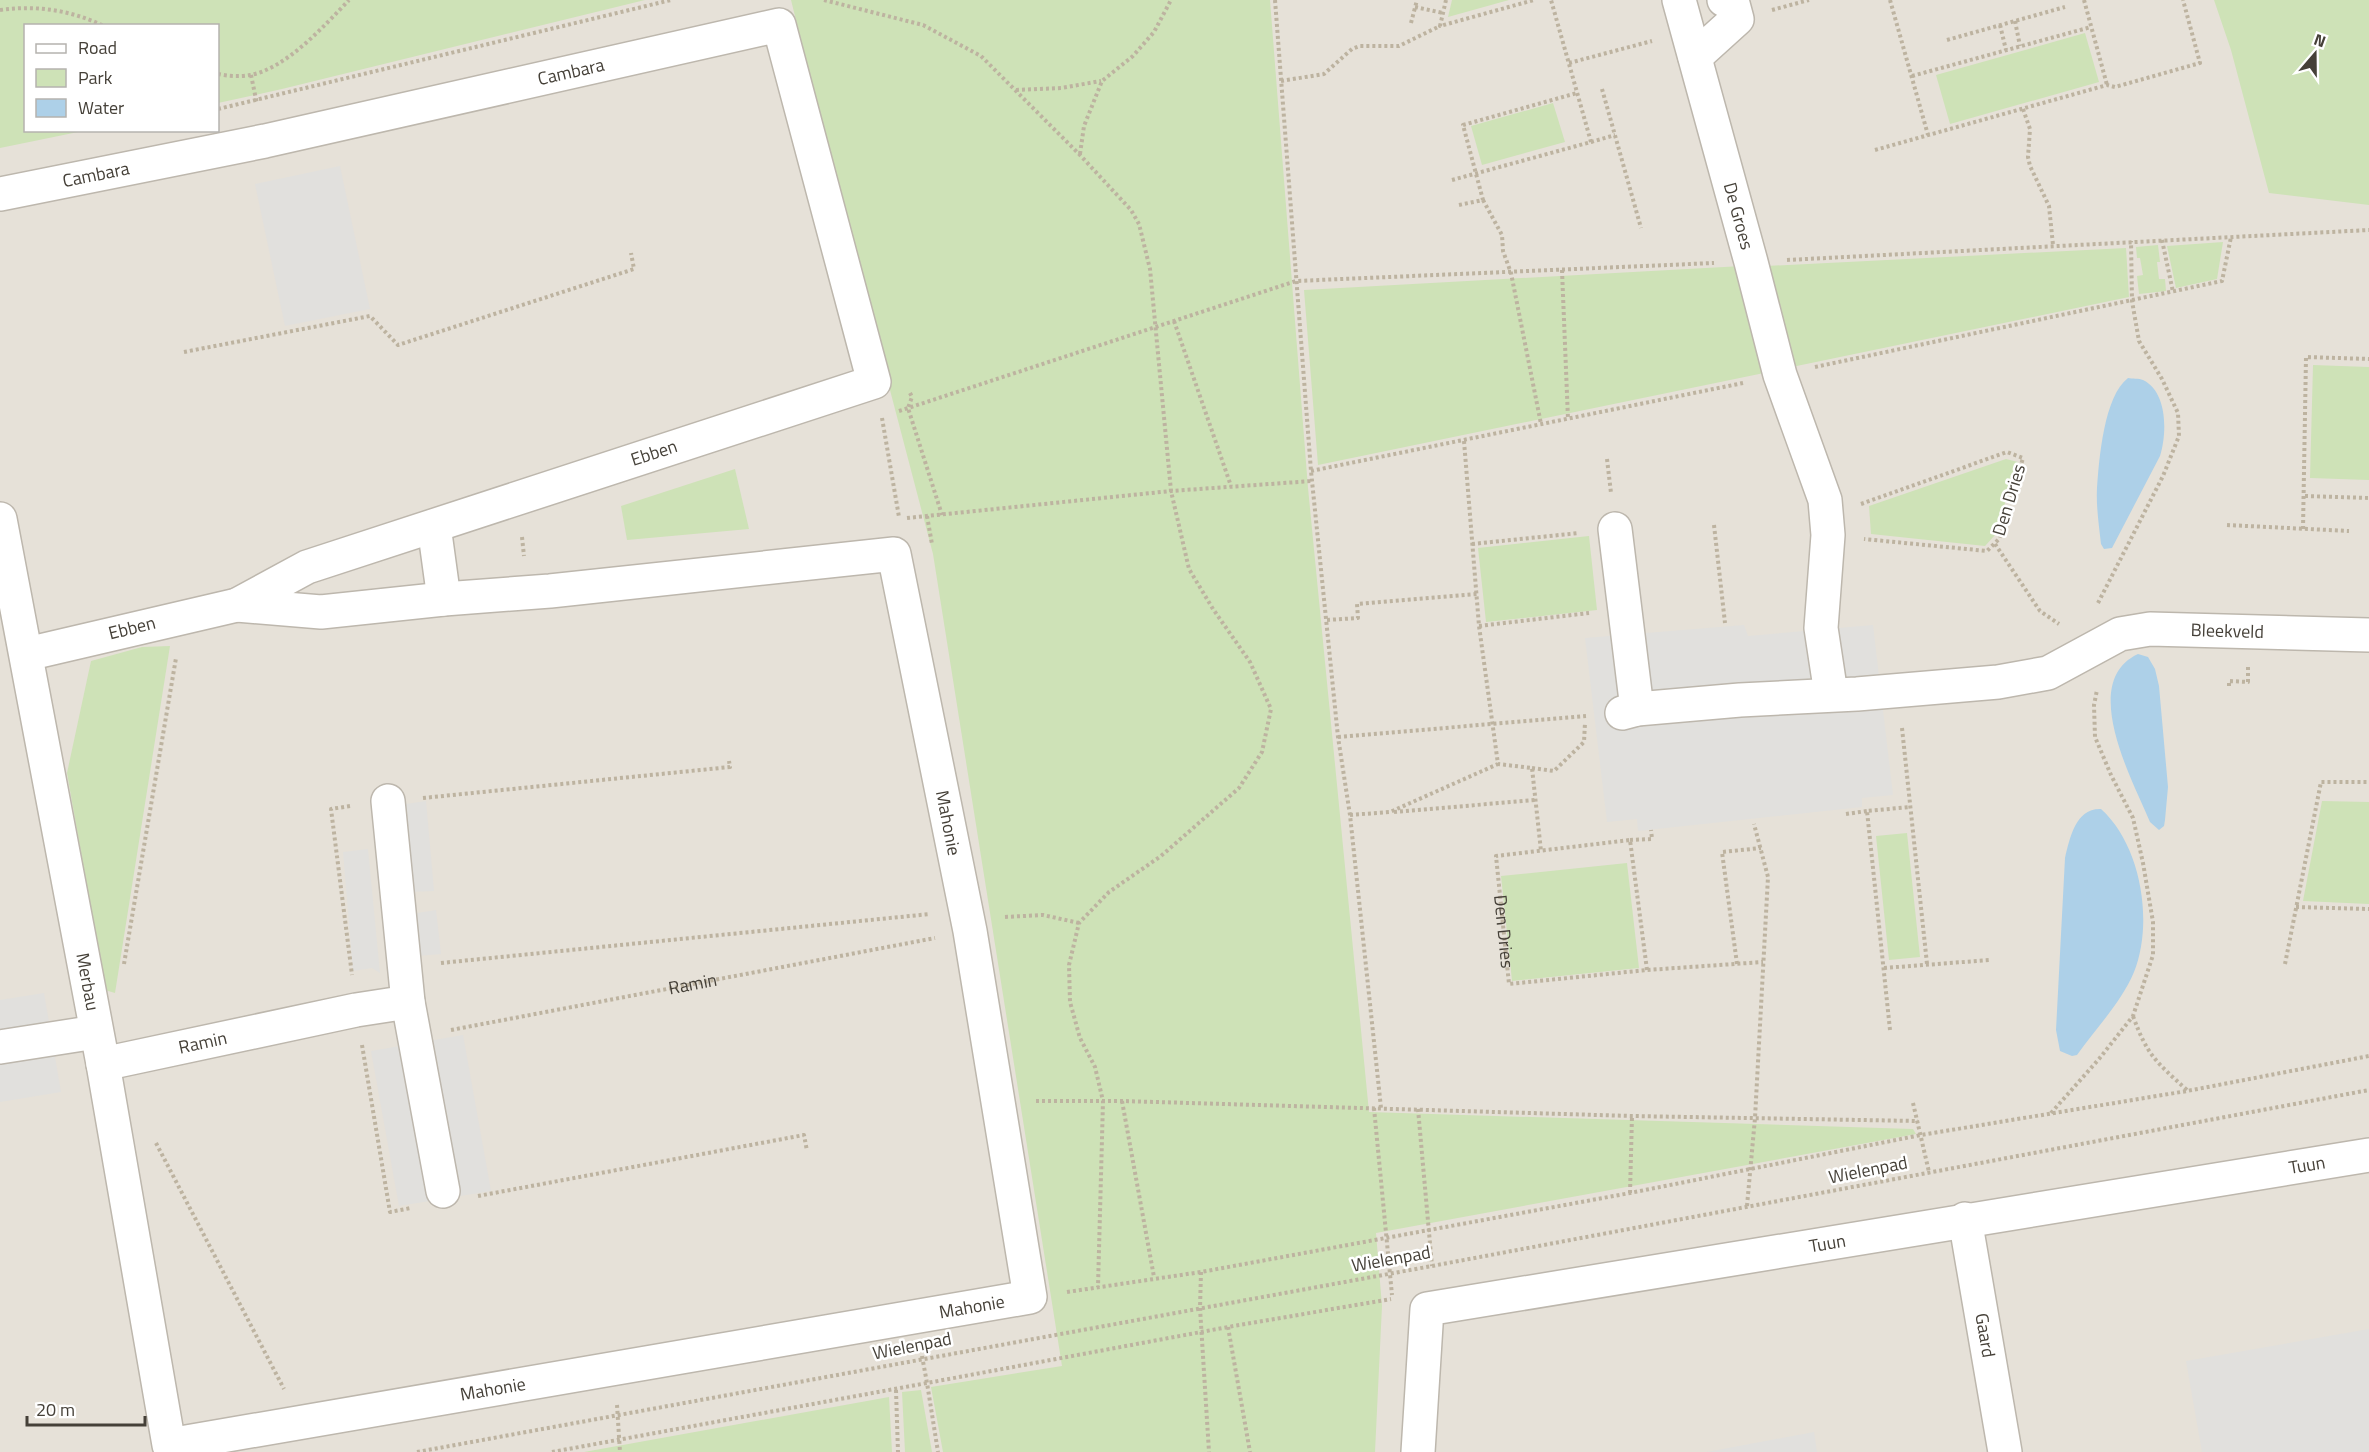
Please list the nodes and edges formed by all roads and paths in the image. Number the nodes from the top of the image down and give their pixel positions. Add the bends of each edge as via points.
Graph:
1 (349, 0) edge
2 (671, 0) edge
3 (824, 0) edge
4 (1171, 0) edge
5 (1275, 0) edge
6 (1417, 0) edge
7 (1446, 0) edge
8 (1534, 0) edge
9 (1551, 0) edge
10 (1679, 0) edge
11 (1724, 0) edge
12 (1890, 0) edge
13 (2084, 0) edge
14 (2183, 0) edge
15 (2065, 7) dead end
16 (1415, 8) junction
17 (0, 10) edge
18 (1443, 13) junction
19 (2015, 21) junction
20 (1411, 23) dead end
21 (100, 24) edge
22 (2000, 25) junction
23 (1440, 26) junction
24 (2091, 27) junction
25 (1947, 40) dead end
26 (1691, 44) junction
27 (2020, 46) junction
28 (2006, 50) junction
29 (1569, 63) junction
30 (219, 74) edge
31 (1912, 76) junction
32 (1102, 81) junction
33 (1281, 81) junction
34 (2107, 85) junction
35 (1602, 89) dead end
36 (1016, 90) junction
37 (1578, 93) junction
38 (219, 109) edge
39 (2023, 109) junction
40 (1615, 135) junction
41 (1928, 135) junction
42 (1591, 142) junction
43 (1875, 150) dead end
44 (1080, 155) junction
45 (1476, 173) junction
46 (1452, 180) dead end
47 (0, 194) edge
48 (1483, 200) junction
49 (1459, 205) dead end
50 (1641, 228) dead end
51 (2369, 230) edge
52 (2231, 237) junction
53 (2162, 240) junction
54 (2131, 241) junction
55 (2053, 245) junction
56 (631, 253) dead end
57 (1751, 262) junction
58 (1562, 270) junction
59 (1511, 273) junction
60 (1296, 281) junction
61 (2173, 292) junction
62 (2132, 301) junction
63 (1174, 321) junction
64 (1157, 328) junction
65 (184, 352) dead end
66 (2369, 359) edge
67 (1780, 375) junction
68 (874, 382) joint
69 (882, 416) junction
70 (1568, 419) junction
71 (870, 420) dead end
72 (1541, 424) junction
73 (1464, 441) junction
74 (1607, 459) dead end
75 (1311, 471) junction
76 (1231, 486) dead end
77 (2305, 496) junction
78 (2369, 498) edge
79 (0, 519) edge
80 (1714, 525) dead end
81 (2227, 525) dead end
82 (434, 526) junction
83 (1826, 526) junction
84 (2303, 528) junction
85 (1615, 530) junction
86 (2349, 531) dead end
87 (1472, 544) junction
88 (1995, 544) junction
89 (894, 554) junction
90 (1477, 594) junction
91 (444, 599) junction
92 (237, 605) junction
93 (1623, 609) junction
94 (183, 616) junction
95 (1327, 620) junction
96 (1725, 623) dead end
97 (1479, 626) junction
98 (2369, 635) edge
99 (2089, 642) junction
100 (27, 654) junction
101 (1898, 691) junction
102 (1831, 694) junction
103 (1618, 712) junction
104 (1586, 716) junction
105 (1494, 725) junction
106 (1338, 737) junction
107 (729, 761) dead end
108 (1498, 764) junction
109 (1532, 768) junction
110 (2369, 782) edge
111 (1535, 800) junction
112 (388, 801) junction
113 (1910, 807) junction
114 (1867, 811) junction
115 (1390, 813) junction
116 (1846, 814) dead end
117 (1350, 815) junction
118 (1754, 824) dead end
119 (1651, 830) dead end
120 (1630, 840) junction
121 (1761, 848) junction
122 (1541, 851) junction
123 (2296, 907) junction
124 (2369, 909) edge
125 (968, 922) junction
126 (1079, 923) junction
127 (1990, 960) dead end
128 (1763, 962) junction
129 (1737, 964) junction
130 (1927, 964) junction
131 (2285, 964) dead end
132 (405, 967) junction
133 (1884, 968) junction
134 (1647, 970) junction
135 (122, 974) dead end
136 (408, 1002) junction
137 (356, 1011) junction
138 (2133, 1016) junction
139 (1890, 1030) dead end
140 (96, 1032) junction
141 (414, 1037) junction
142 (0, 1047) edge
143 (2369, 1056) edge
144 (103, 1064) junction
145 (2187, 1090) junction
146 (2369, 1090) edge
147 (997, 1101) junction
148 (1103, 1101) junction
149 (1122, 1101) junction
150 (1913, 1103) dead end
151 (1374, 1108) junction
152 (1381, 1108) junction
153 (1418, 1109) junction
154 (2050, 1113) junction
155 (1632, 1116) junction
156 (1755, 1118) junction
157 (1918, 1121) junction
158 (1921, 1135) junction
159 (156, 1142) dead end
160 (807, 1151) dead end
161 (2369, 1155) edge
162 (1750, 1169) junction
163 (1929, 1172) junction
164 (1630, 1193) junction
165 (457, 1194) joint
166 (1747, 1206) junction
167 (413, 1208) dead end
168 (1965, 1220) junction
169 (1429, 1228) junction
170 (1385, 1237) junction
171 (1432, 1266) junction
172 (1201, 1272) junction
173 (1389, 1272) junction
174 (1154, 1277) junction
175 (1098, 1287) junction
176 (1030, 1297) junction
177 (1393, 1299) junction
178 (1200, 1308) junction
179 (1392, 1311) dead end
180 (917, 1316) junction
181 (1228, 1327) junction
182 (1201, 1332) junction
183 (922, 1358) junction
184 (616, 1368) junction
185 (927, 1383) junction
186 (896, 1389) junction
187 (617, 1415) junction
188 (301, 1422) junction
189 (620, 1440) junction
190 (169, 1445) joint
191 (417, 1452) edge
192 (552, 1452) edge
193 (620, 1452) edge
194 (898, 1452) edge
195 (938, 1452) edge
196 (1209, 1452) edge
197 (1250, 1452) edge
198 (1418, 1452) edge
199 (2005, 1452) edge

1 - 30 path via 296,52 275,65 251,75
2 - 38 path
3 - 36 path via 923,25 981,56
4 - 32 path via 1154,32 1133,56
5 - 33 path
6 - 16 path
7 - 18 path
8 - 23 path
9 - 29 path
10 - 26 street, De Groes
11 - 26 street via 1733,4 1737,19
12 - 31 path
13 - 24 path
14 - 34 path via 2200,63 2115,87
15 - 19 path
16 - 18 path
16 - 20 path
17 - 21 path via 54,9
18 - 23 path
19 - 22 path
19 - 27 path
22 - 25 path
22 - 28 path
23 - 33 path via 1399,46 1360,46 1323,74
24 - 27 path
24 - 34 path
26 - 29 path
26 - 57 street, De Groes
27 - 28 path
28 - 31 path
29 - 37 path
31 - 41 path
32 - 36 path
32 - 44 path via 1084,126
33 - 60 path
34 - 39 path
35 - 40 path
36 - 44 path
37 - 42 path
37 - 45 path via 1463,125
39 - 41 path
39 - 55 path via 2030,129 2028,157 2049,206
40 - 42 path
40 - 50 path
41 - 43 path
42 - 45 path
44 - 64 path via 1131,210 1138,224 1150,269
45 - 46 path
45 - 48 path
47 - 68 street, Cambara via 265,141 779,25
48 - 49 path
48 - 59 path via 1502,235
51 - 52 path
52 - 53 path
52 - 61 path via 2222,281
53 - 54 path
53 - 61 path
54 - 55 path
54 - 62 path
55 - 57 path
56 - 65 path via 634,269 398,345 370,316
57 - 58 path
57 - 67 street, De Groes
58 - 59 path
58 - 70 path
59 - 60 path
59 - 72 path
60 - 63 path
60 - 75 path
61 - 62 path
62 - 67 path
62 - 99 path via 2139,341 2178,412 2179,435 2163,476 2099,597
63 - 64 path
63 - 76 path
64 - 69 path
64 - 126 path via 1171,491 1189,569 1250,662 1271,709 1262,752 1239,788 1161,856 1109,892
66 - 77 path via 2306,357
67 - 70 path
67 - 83 street via 1825,500
68 - 82 street, Ebben
69 - 71 path
69 - 89 path via 903,540
70 - 72 path
72 - 73 path
73 - 75 path
73 - 87 path
74 - 85 path
75 - 95 path
77 - 78 path
77 - 84 path
79 - 100 street, Merbau
80 - 96 path
81 - 84 path
82 - 91 street
82 - 92 street, Ebben via 308,567
83 - 88 path, Den Dries via 1987,551
83 - 88 path, Den Dries via 2007,452 2023,458
83 - 102 street via 1821,628
84 - 86 path
85 - 87 path
85 - 93 street
87 - 90 path
88 - 99 path via 2040,611
89 - 91 street, Ebben
89 - 125 street, Mahonie
90 - 95 path via 1357,604 1358,618
90 - 97 path
91 - 92 street, Ebben via 321,612
92 - 94 street, Ebben
93 - 97 path
93 - 103 street
94 - 100 street, Ebben
94 - 135 path
95 - 106 path
97 - 105 path
98 - 99 street, Bleekveld via 2150,629
99 - 101 street via 2048,673
99 - 138 path via 2099,663 2095,737 2133,818 2153,922 2153,955
100 - 140 street, Merbau
101 - 102 street
101 - 113 path
102 - 103 street
103 - 104 path
104 - 105 path
104 - 109 path via 1584,742 1554,771
105 - 106 path
105 - 108 path
106 - 117 path
107 - 112 path via 730,767
108 - 109 path
108 - 115 path
109 - 111 path
110 - 123 path via 2321,782
111 - 115 path
111 - 122 path
112 - 132 street
112 - 137 path via 331,808
113 - 114 path
113 - 130 path
114 - 116 path
114 - 133 path
115 - 117 path
117 - 152 path
118 - 121 path
119 - 120 path, Den Dries via 1652,839
120 - 122 path, Den Dries
120 - 134 path
121 - 128 path via 1768,877
121 - 129 path via 1722,852
122 - 134 path, Den Dries via 1496,856 1509,984
123 - 124 path
123 - 131 path
125 - 126 path via 1043,915
125 - 132 path
125 - 141 path, Ramin
125 - 147 street, Mahonie
126 - 148 path via 1069,965 1070,1002 1080,1038 1095,1067
127 - 130 path
128 - 129 path, Den Dries
128 - 156 path
129 - 134 path, Den Dries
130 - 133 path
132 - 136 street
133 - 139 path
136 - 137 street, Ramin
136 - 141 street
137 - 144 street, Ramin
137 - 167 path via 390,1212
138 - 145 path via 2153,1059
138 - 154 path
140 - 142 street
140 - 144 street, Merbau
141 - 165 street
143 - 145 path
144 - 190 street, Merbau
145 - 154 path
146 - 163 path, Wielenpad
147 - 148 path
147 - 176 street, Mahonie
148 - 149 path
148 - 175 path
149 - 151 path
149 - 174 path
150 - 157 path
151 - 152 path
151 - 170 path
152 - 153 path
153 - 155 path
153 - 169 path
154 - 158 path
155 - 156 path
155 - 164 path
156 - 157 path
156 - 162 path
157 - 158 path
158 - 162 path
158 - 163 path
159 - 188 path
160 - 165 path via 804,1135
161 - 168 street, Tuun
162 - 164 path
162 - 166 path
163 - 166 path, Wielenpad
164 - 169 path
166 - 171 path, Wielenpad
168 - 198 street, Tuun via 1427,1309
168 - 199 street, Gaard
169 - 170 path
169 - 171 path
170 - 172 path
170 - 173 path
171 - 173 path, Wielenpad
172 - 174 path
172 - 178 path
173 - 177 path
173 - 178 path, Wielenpad
174 - 175 path
175 - 176 path
176 - 180 street, Mahonie
177 - 179 path
177 - 181 path
178 - 182 path
178 - 183 path, Wielenpad
180 - 183 path
180 - 184 street, Mahonie
181 - 182 path
181 - 197 path
182 - 185 path
182 - 196 path
183 - 185 path
183 - 187 path, Wielenpad
184 - 187 path
184 - 188 street, Mahonie
185 - 186 path
185 - 195 path
186 - 189 path
186 - 194 path
187 - 189 path
187 - 191 path, Wielenpad
188 - 190 street, Mahonie
189 - 192 path
189 - 193 path

